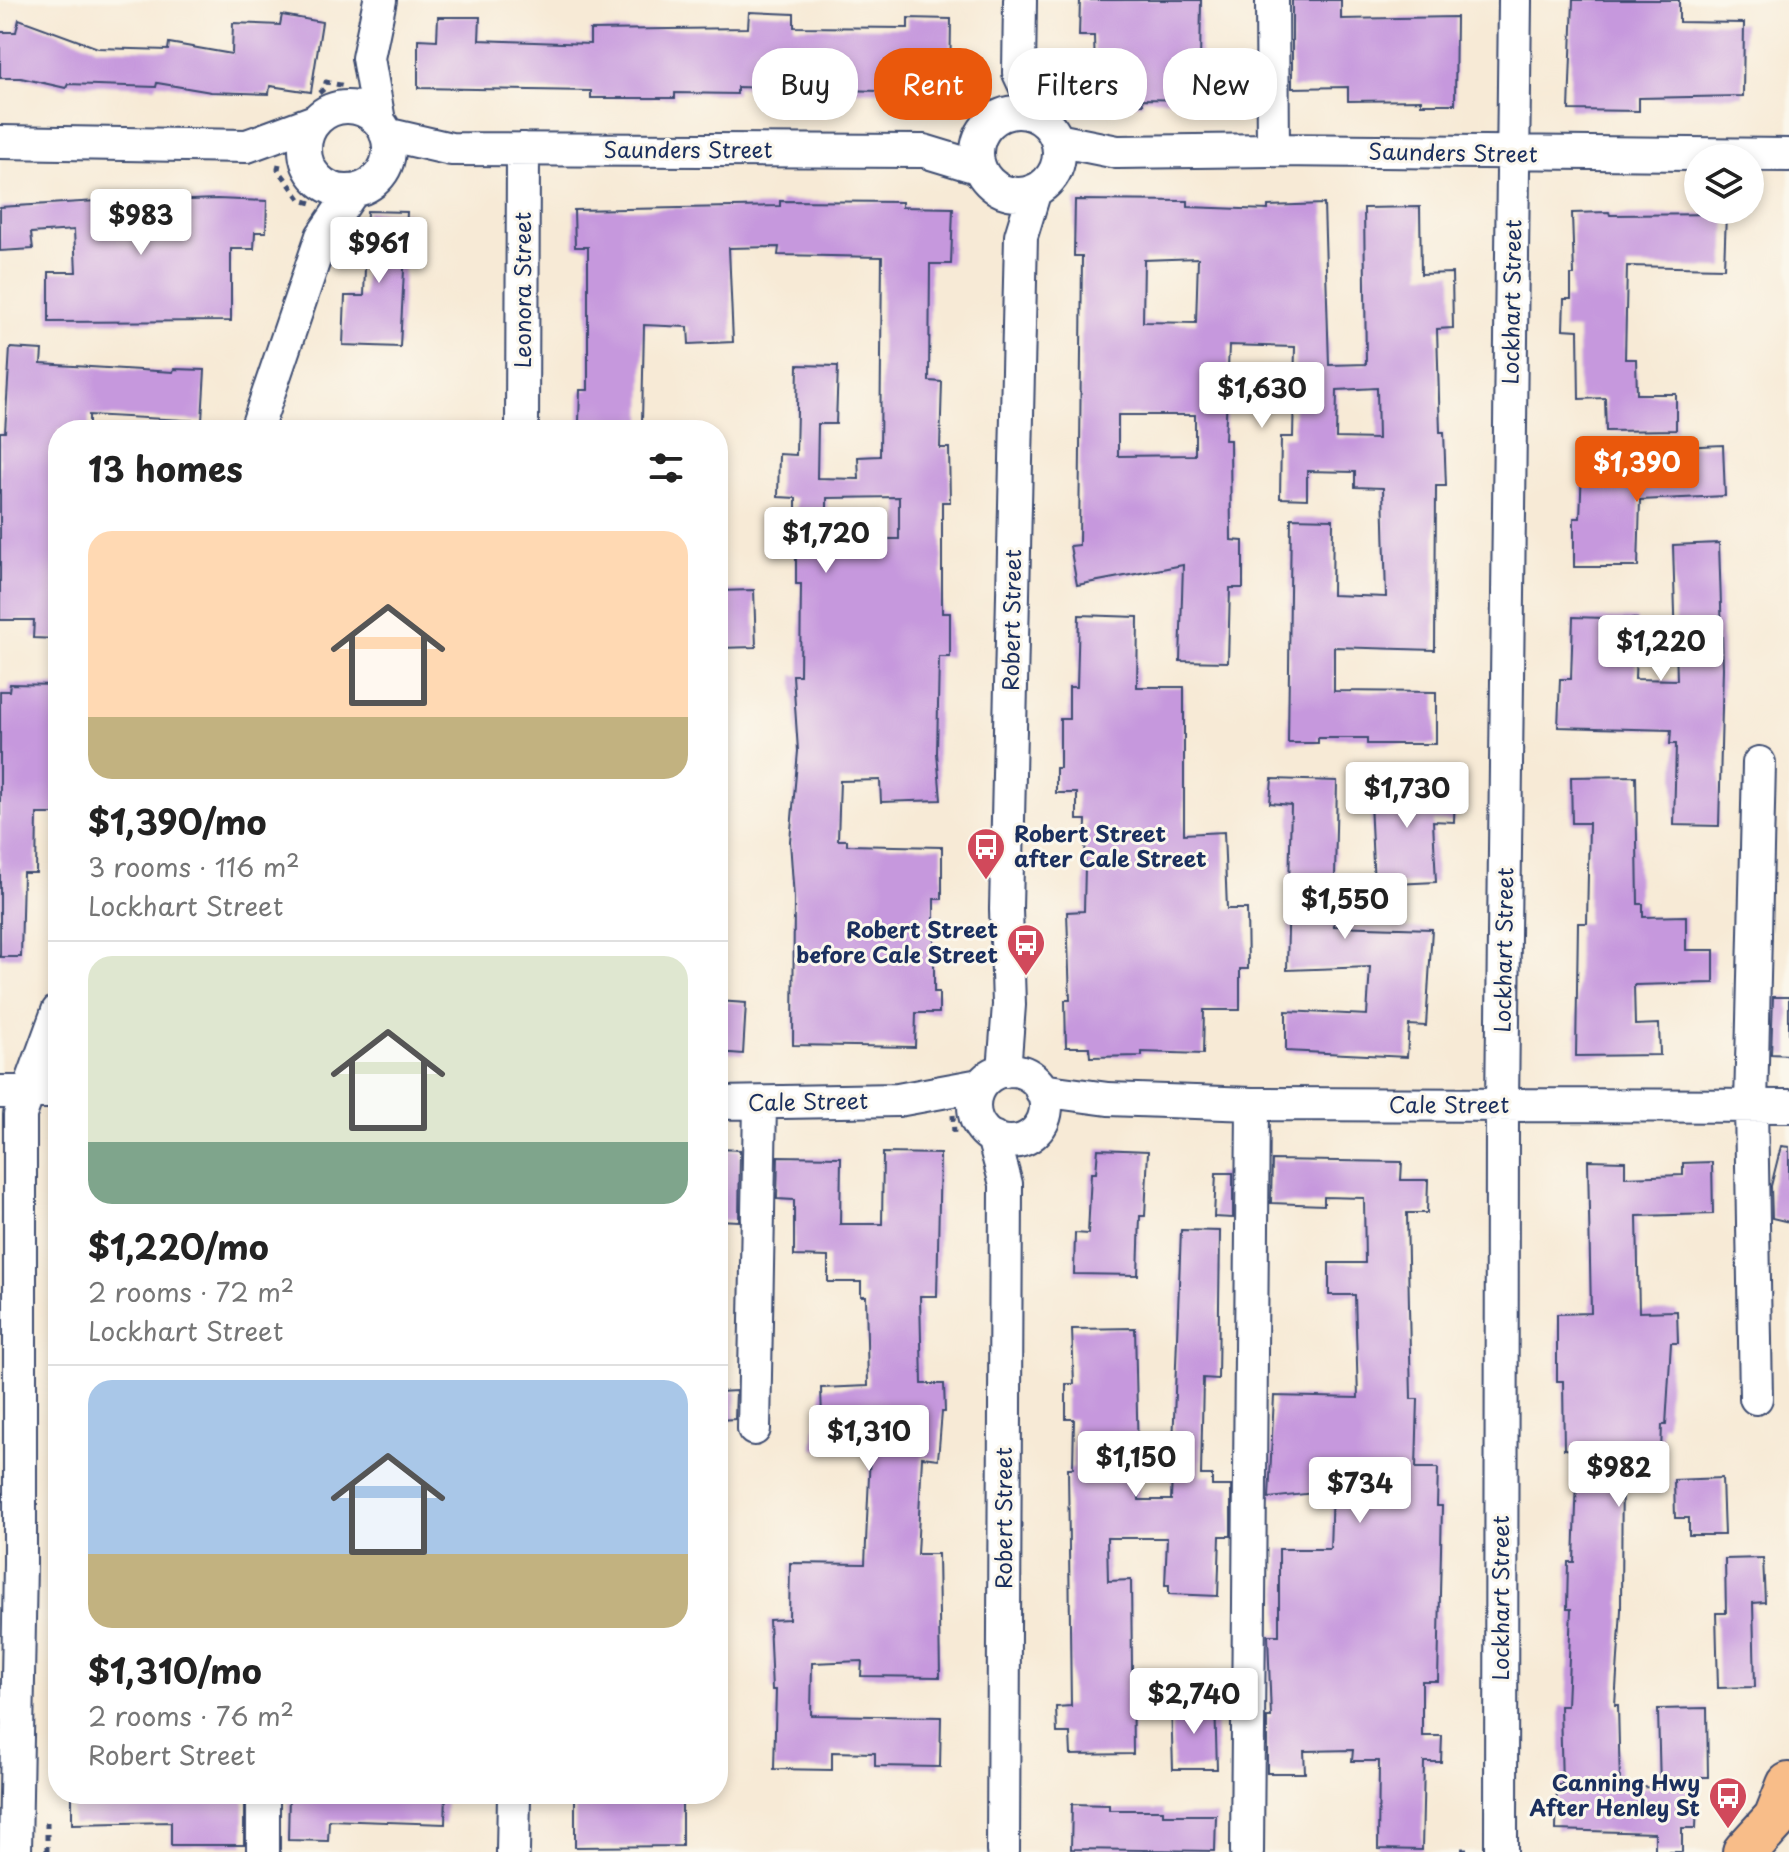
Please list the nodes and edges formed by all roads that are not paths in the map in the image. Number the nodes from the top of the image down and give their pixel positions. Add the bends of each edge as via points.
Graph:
1 (380, 0) edge
2 (1020, 0) edge
3 (1272, 0) edge
4 (1515, 0) edge
5 (1019, 48) edge
6 (368, 58) junction
7 (1008, 93) edge
8 (322, 116) junction
9 (1035, 120) edge
10 (990, 125) junction
11 (382, 128) junction
12 (0, 142) edge
13 (247, 146) junction
14 (451, 149) junction
15 (523, 149) junction
16 (1273, 150) junction
17 (924, 151) junction
18 (1514, 154) junction
19 (1047, 155) junction
20 (1789, 155) edge
21 (382, 172) junction
22 (314, 176) junction
23 (989, 178) junction
24 (353, 191) junction
25 (322, 236) junction
26 (1021, 236) junction
27 (259, 420) edge
28 (522, 420) edge
29 (1759, 763) dead end
30 (48, 1039) edge
31 (29, 1092) edge
32 (1022, 1095) junction
33 (898, 1100) junction
34 (728, 1103) edge
35 (760, 1104) junction
36 (1253, 1104) junction
37 (1502, 1105) junction
38 (1751, 1106) junction
39 (1789, 1106) edge
40 (984, 1128) junction
41 (1006, 1184) junction
42 (1756, 1398) dead end
43 (754, 1429) dead end
44 (263, 1804) edge
45 (514, 1804) edge
46 (1781, 1819) edge
47 (15, 1852) edge
48 (263, 1852) edge
49 (513, 1852) edge
50 (1003, 1852) edge
51 (1247, 1852) edge
52 (1501, 1852) edge
53 (1745, 1852) edge

1 - 6 street
2 - 5 street
3 - 16 street
4 - 18 street, Lockhart Street
6 - 8 street
6 - 11 street
7 - 10 street
8 - 11 street via 353,108
8 - 13 street
8 - 22 street via 304,146
9 - 19 street
10 - 17 street, Saunders Street
10 - 19 street, Saunders Street via 1012,113
10 - 23 street via 977,154
11 - 14 street, Saunders Street
11 - 21 street via 390,151
12 - 13 street
13 - 22 street
14 - 15 street, Saunders Street
14 - 21 street, Saunders Street
15 - 17 street, Saunders Street
15 - 28 street, Leonora Street
16 - 18 street, Saunders Street
16 - 19 street, Saunders Street
17 - 23 street, Saunders Street
18 - 20 street, Saunders Street
18 - 37 street, Lockhart Street
19 - 23 street, Saunders Street via 1022,194
19 - 26 street, Robert Street
21 - 24 street via 367,187
22 - 24 street via 331,189
22 - 25 street
23 - 26 street, Robert Street
24 - 25 street
25 - 27 street
26 - 32 street, Robert Street via 1006,909 1009,1005
29 - 38 street
30 - 31 street
31 - 47 street via 20,1115
32 - 33 street, Cale Street
32 - 36 street, Cale Street
32 - 40 street, Cale Street via 1005,1141
32 - 40 street via 973,1105
32 - 41 street, Robert Street
33 - 35 street, Cale Street
33 - 40 street, Cale Street
34 - 35 street, Cale Street
35 - 43 street
36 - 37 street, Cale Street
36 - 51 street
37 - 38 street, Cale Street
37 - 52 street, Lockhart Street
38 - 39 street, Cale Street
38 - 42 street
40 - 41 street, Robert Street
41 - 50 street, Robert Street
44 - 48 street
45 - 49 street
46 - 53 highway

